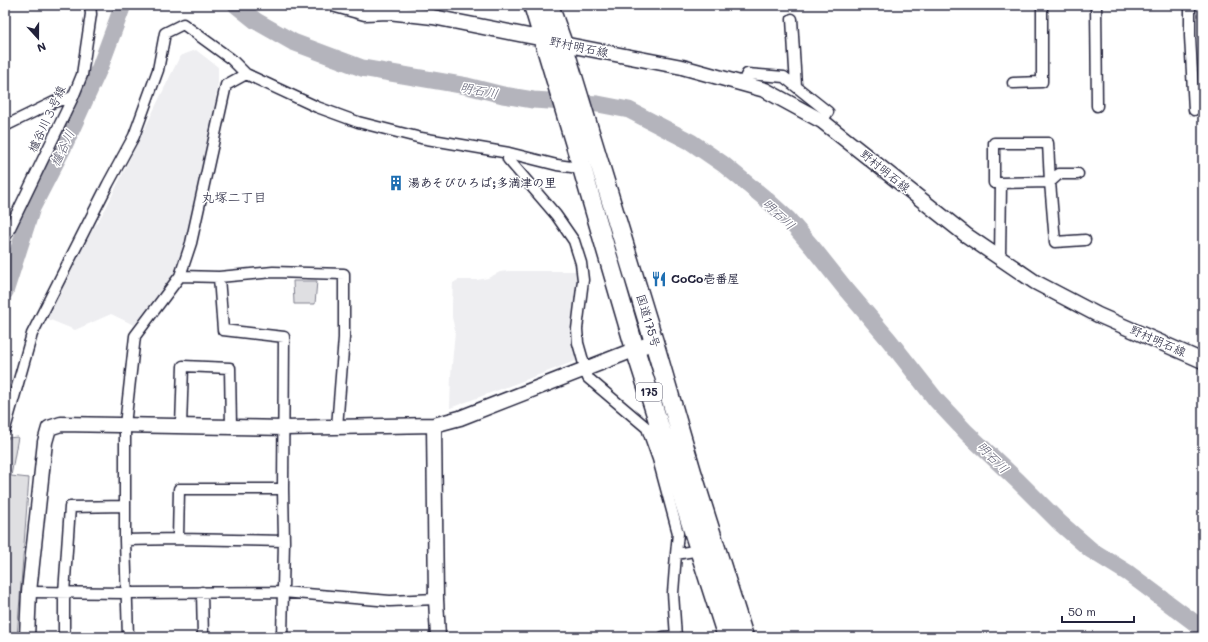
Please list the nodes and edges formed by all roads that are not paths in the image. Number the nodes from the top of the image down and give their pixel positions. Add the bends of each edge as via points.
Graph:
1 (90, 5) edge
2 (336, 5) edge
3 (533, 5) edge
4 (549, 5) edge
5 (1042, 5) edge
6 (1096, 5) edge
7 (1190, 5) edge
8 (386, 8) edge
9 (792, 19) dead end
10 (544, 39) junction
11 (563, 44) junction
12 (561, 68) junction
13 (246, 74) junction
14 (1012, 83) dead end
15 (742, 84) junction
16 (796, 86) junction
17 (73, 97) junction
18 (1097, 106) dead end
19 (1194, 110) dead end
20 (822, 121) junction
21 (5, 126) edge
22 (509, 153) junction
23 (582, 168) junction
24 (602, 171) junction
25 (1078, 174) dead end
26 (1050, 182) junction
27 (1001, 183) junction
28 (5, 238) edge
29 (1085, 240) dead end
30 (1000, 258) junction
31 (180, 276) junction
32 (219, 277) junction
33 (654, 342) junction
34 (635, 349) junction
35 (1203, 361) edge
36 (586, 368) junction
37 (125, 425) junction
38 (434, 425) junction
39 (181, 426) junction
40 (231, 427) junction
41 (337, 427) junction
42 (284, 428) junction
43 (5, 429) edge
44 (664, 457) junction
45 (283, 489) junction
46 (125, 506) junction
47 (178, 539) junction
48 (125, 540) junction
49 (284, 541) junction
50 (700, 550) junction
51 (676, 554) junction
52 (29, 592) junction
53 (202, 592) junction
54 (283, 592) junction
55 (64, 593) junction
56 (126, 593) junction
57 (436, 599) junction
58 (676, 636) edge
59 (27, 637) edge
60 (64, 637) edge
61 (128, 637) edge
62 (203, 637) edge
63 (282, 637) edge
64 (438, 637) edge
65 (663, 637) edge
66 (727, 637) edge
67 (744, 637) edge

1 - 17 street, 櫨谷川３号線 via 91,14 82,75
2 - 8 street, 野村明石線 via 365,13
3 - 10 highway, 国道175号 / 175
4 - 11 highway, 国道175号 / 175
5 - 14 street via 1042,82
6 - 18 street
7 - 19 street
8 - 10 street, 野村明石線
9 - 16 street
10 - 11 street, 野村明石線
10 - 12 highway, 国道175号 / 175
11 - 12 highway, 国道175号 / 175
11 - 15 street, 野村明石線 via 682,67
12 - 23 highway, 国道175号 / 175 via 575,145
12 - 24 highway, 国道175号 / 175 via 594,144
13 - 22 street via 317,108 358,122 421,138
13 - 31 street via 226,85 191,243
13 - 43 street via 231,59 183,24 165,33 158,70 134,136 32,334
15 - 16 street via 748,74 784,77
15 - 20 street, 野村明石線 via 765,90
16 - 20 street via 828,112
17 - 21 street via 54,102
17 - 28 street, 櫨谷川３号線
20 - 30 street, 野村明石線 via 966,235
22 - 23 street via 557,165
22 - 36 street via 508,159 556,215 574,241 581,262 583,280 577,329 578,343
23 - 24 street
23 - 34 highway, 国道175号 / 175
24 - 33 highway, 国道175号 / 175
25 - 26 street via 1059,174
26 - 27 street
26 - 27 street via 1048,143 994,143 994,183
26 - 29 street via 1054,242
27 - 30 street
30 - 35 street, 野村明石線 via 1035,282 1098,314
31 - 32 street
31 - 37 street via 135,336
32 - 41 street via 273,272 344,274 344,338
32 - 42 street via 223,330 284,337
33 - 34 street
33 - 67 highway, 国道175号 / 175
34 - 36 street
34 - 44 highway, 国道175号 / 175
36 - 38 street via 460,418
36 - 44 street via 588,378 647,428
37 - 39 street
37 - 46 street
37 - 52 street via 61,424 50,428 44,442
38 - 41 street
38 - 57 street
39 - 40 street
39 - 40 street via 183,366 230,368
40 - 42 street
41 - 42 street
42 - 45 street
44 - 50 highway, 国道175号 / 175
44 - 51 street via 678,532
45 - 47 street via 179,489
45 - 49 street
46 - 48 street
46 - 55 street via 70,507
47 - 48 street
47 - 49 street
48 - 56 street
49 - 54 street
50 - 51 street
50 - 66 highway, 国道175号 / 175
51 - 58 street via 673,592
52 - 55 street
52 - 59 street
53 - 54 street
53 - 56 street
53 - 62 street
54 - 57 street via 390,601
54 - 63 street
55 - 56 street
55 - 60 street
56 - 61 street
57 - 64 street
58 - 65 street

